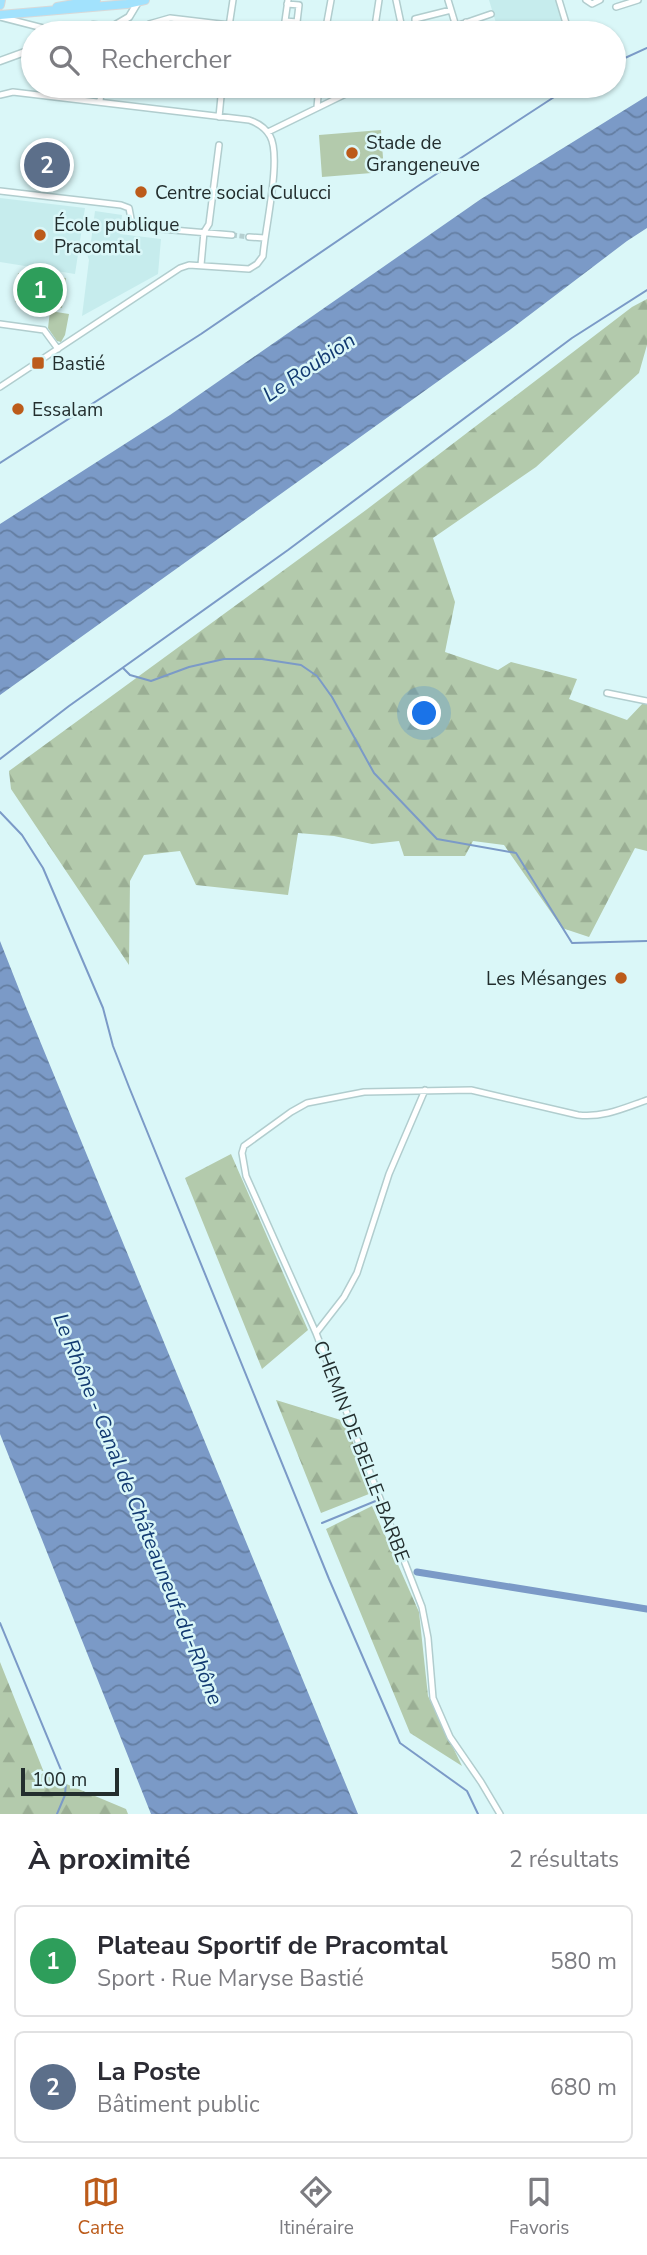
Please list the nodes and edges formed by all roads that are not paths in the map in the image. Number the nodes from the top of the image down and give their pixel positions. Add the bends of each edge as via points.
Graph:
1 (58, 0) edge
2 (96, 0) edge
3 (233, 0) edge
4 (331, 0) edge
5 (379, 0) edge
6 (396, 0) edge
7 (448, 0) edge
8 (559, 0) edge
9 (586, 0) edge
10 (600, 0) edge
11 (638, 0) edge
12 (141, 1) edge
13 (72, 3) junction
14 (616, 7) dead end
15 (41, 10) junction
16 (452, 10) junction
17 (491, 13) dead end
18 (0, 16) edge
19 (123, 21) edge
20 (160, 21) edge
21 (195, 21) edge
22 (230, 21) edge
23 (328, 21) edge
24 (376, 21) edge
25 (400, 21) edge
26 (415, 21) edge
27 (455, 21) edge
28 (469, 21) edge
29 (565, 21) edge
30 (21, 22) edge
31 (21, 53) edge
32 (0, 61) edge
33 (21, 93) edge
34 (0, 95) edge
35 (71, 98) edge
36 (100, 98) edge
37 (221, 98) edge
38 (318, 98) edge
39 (336, 98) edge
40 (100, 101) junction
41 (317, 107) junction
42 (219, 117) junction
43 (268, 132) junction
44 (219, 145) dead end
45 (0, 191) edge
46 (204, 232) junction
47 (232, 235) tunnel mouth
48 (248, 237) tunnel mouth
49 (264, 238) junction
50 (201, 265) junction
51 (0, 324) edge
52 (58, 349) junction
53 (0, 387) edge
54 (607, 693) dead end
55 (647, 701) edge
56 (425, 1090) junction
57 (647, 1100) edge
58 (316, 1333) junction
59 (500, 1814) edge

1 - 13 main road
2 - 13 main road
3 - 22 street
4 - 23 street
5 - 24 street
6 - 25 street
7 - 16 street
8 - 29 street
9 - 10 street via 592,4
11 - 14 street
12 - 15 main road
12 - 19 street
13 - 15 main road
15 - 18 main road
16 - 26 street
16 - 27 street
17 - 28 street
18 - 30 street
20 - 21 street
31 - 32 street
33 - 34 street
35 - 40 street
36 - 40 street
37 - 42 street
38 - 41 street
39 - 41 street
40 - 42 street
41 - 43 street
42 - 43 street via 249,120
43 - 49 street via 275,150
44 - 46 street via 209,224
45 - 46 street via 121,205 129,208 132,225 137,227
46 - 47 street
46 - 50 street
48 - 49 street
49 - 50 street via 263,256 249,269
50 - 52 street via 180,268
51 - 52 street via 44,330
52 - 53 street
54 - 55 street
56 - 57 street via 484,1092 593,1117
56 - 58 street, CHEMIN DE BELLE-BARBE via 388,1174 357,1273
56 - 58 street via 364,1092 307,1103 244,1146 246,1176
58 - 59 street, CHEMIN DE BELLE-BARBE via 422,1607 433,1698 450,1737

